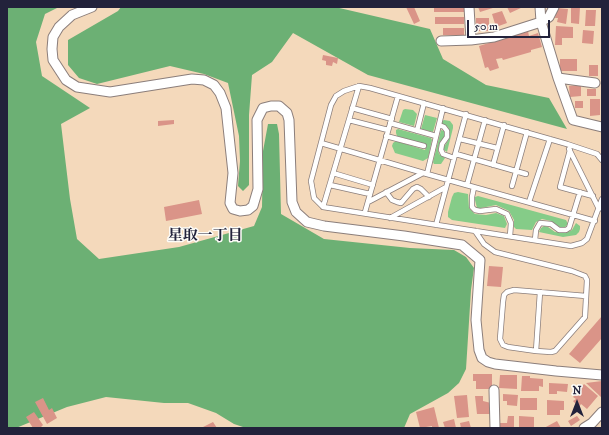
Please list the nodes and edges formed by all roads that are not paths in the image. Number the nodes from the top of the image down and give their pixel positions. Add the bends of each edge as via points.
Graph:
1 (92, 7) edge
2 (469, 7) edge
3 (540, 7) edge
4 (554, 7) edge
5 (542, 22) junction
6 (471, 40) junction
7 (441, 41) dead end
8 (558, 78) junction
9 (595, 83) dead end
10 (359, 86) junction
11 (398, 96) junction
12 (424, 103) junction
13 (352, 108) junction
14 (443, 108) junction
15 (466, 114) junction
16 (349, 120) junction
17 (485, 120) junction
18 (391, 121) junction
19 (439, 125) junction
20 (504, 125) junction
21 (602, 127) edge
22 (388, 130) junction
23 (417, 131) junction
24 (527, 132) junction
25 (386, 136) junction
26 (436, 136) junction
27 (460, 138) junction
28 (550, 139) junction
29 (321, 143) junction
30 (479, 143) junction
31 (567, 144) junction
32 (424, 146) dead end
33 (340, 148) junction
34 (497, 148) junction
35 (570, 150) junction
36 (455, 156) junction
37 (379, 160) junction
38 (474, 160) junction
39 (602, 160) edge
40 (493, 165) junction
41 (516, 172) junction
42 (333, 173) junction
43 (425, 174) junction
44 (526, 174) dead end
45 (449, 180) junction
46 (330, 185) junction
47 (372, 185) junction
48 (467, 185) junction
49 (512, 186) dead end
50 (474, 187) junction
51 (446, 188) junction
52 (386, 192) junction
53 (580, 192) junction
54 (370, 194) junction
55 (429, 196) junction
56 (593, 196) junction
57 (602, 199) edge
58 (368, 202) junction
59 (530, 202) junction
60 (323, 207) junction
61 (599, 209) junction
62 (365, 212) junction
63 (574, 215) junction
64 (390, 218) junction
65 (594, 221) junction
66 (436, 225) junction
67 (475, 231) junction
68 (510, 236) junction
69 (535, 240) junction
70 (540, 292) junction
71 (586, 296) junction
72 (536, 351) junction
73 (601, 374) edge
74 (494, 390) dead end
75 (602, 412) edge
76 (495, 428) edge
77 (584, 428) edge

1 - 73 street via 72,15 53,37 53,60 66,80 76,87 110,92 192,80 204,80 214,85 226,108 233,173 230,203 234,209 240,212 254,206 258,189 257,120 263,108 279,106 287,112 289,120 292,202 296,212 307,222 462,245 480,260 476,320 482,358 495,364
2 - 6 street
3 - 5 street
4 - 5 street
5 - 6 street via 494,37
5 - 8 street
6 - 7 street
8 - 9 street
8 - 21 street via 573,120
10 - 11 lane
10 - 13 lane
10 - 29 lane via 336,96 331,105
11 - 12 lane
11 - 18 lane
12 - 14 lane
12 - 23 lane
13 - 16 lane
13 - 18 lane
14 - 15 lane
14 - 19 lane
15 - 17 lane
15 - 27 lane
16 - 22 lane
16 - 33 lane
17 - 20 lane
17 - 30 lane
18 - 22 lane
18 - 23 lane
19 - 26 lane
19 - 36 lane via 447,133 442,144 443,154
20 - 24 lane
20 - 34 lane
22 - 25 lane
23 - 26 lane
24 - 28 lane
24 - 41 lane
25 - 32 lane
25 - 37 lane
26 - 43 lane
27 - 30 lane
27 - 36 lane
28 - 31 lane
28 - 59 lane
29 - 33 lane
29 - 60 lane via 311,181 314,198
30 - 34 lane
30 - 38 lane
31 - 35 lane
31 - 39 lane via 597,154
33 - 37 lane
33 - 42 lane
34 - 40 lane
35 - 53 lane via 560,187
35 - 56 lane
36 - 38 lane
36 - 45 lane
37 - 43 lane
37 - 47 lane
38 - 40 lane
38 - 48 lane
40 - 41 lane
41 - 44 lane
41 - 49 lane
42 - 46 lane
42 - 47 lane
43 - 45 lane
43 - 52 lane
45 - 48 lane
45 - 51 lane
46 - 54 lane
46 - 60 lane
47 - 54 lane
48 - 50 lane
50 - 59 lane
50 - 68 lane via 472,207 480,211 496,209 506,214 511,223
51 - 55 lane
51 - 66 lane
52 - 55 lane via 392,200 401,203 417,187
52 - 58 lane
53 - 56 lane
53 - 63 lane
54 - 58 lane
55 - 64 lane
56 - 61 lane
57 - 61 lane
58 - 62 lane
59 - 63 lane
60 - 62 lane
61 - 65 lane
62 - 64 lane
63 - 65 lane
63 - 69 lane via 566,230 559,230 546,223 540,224 536,230
64 - 66 lane
65 - 69 lane via 587,239 582,243 571,246
66 - 67 lane
67 - 68 lane
67 - 71 lane via 484,244 496,252 586,276
68 - 69 lane
70 - 71 lane
70 - 72 lane
70 - 72 lane via 514,290 504,295 500,339 508,347
71 - 72 lane via 585,317 559,348 551,352
74 - 76 street
75 - 77 street

